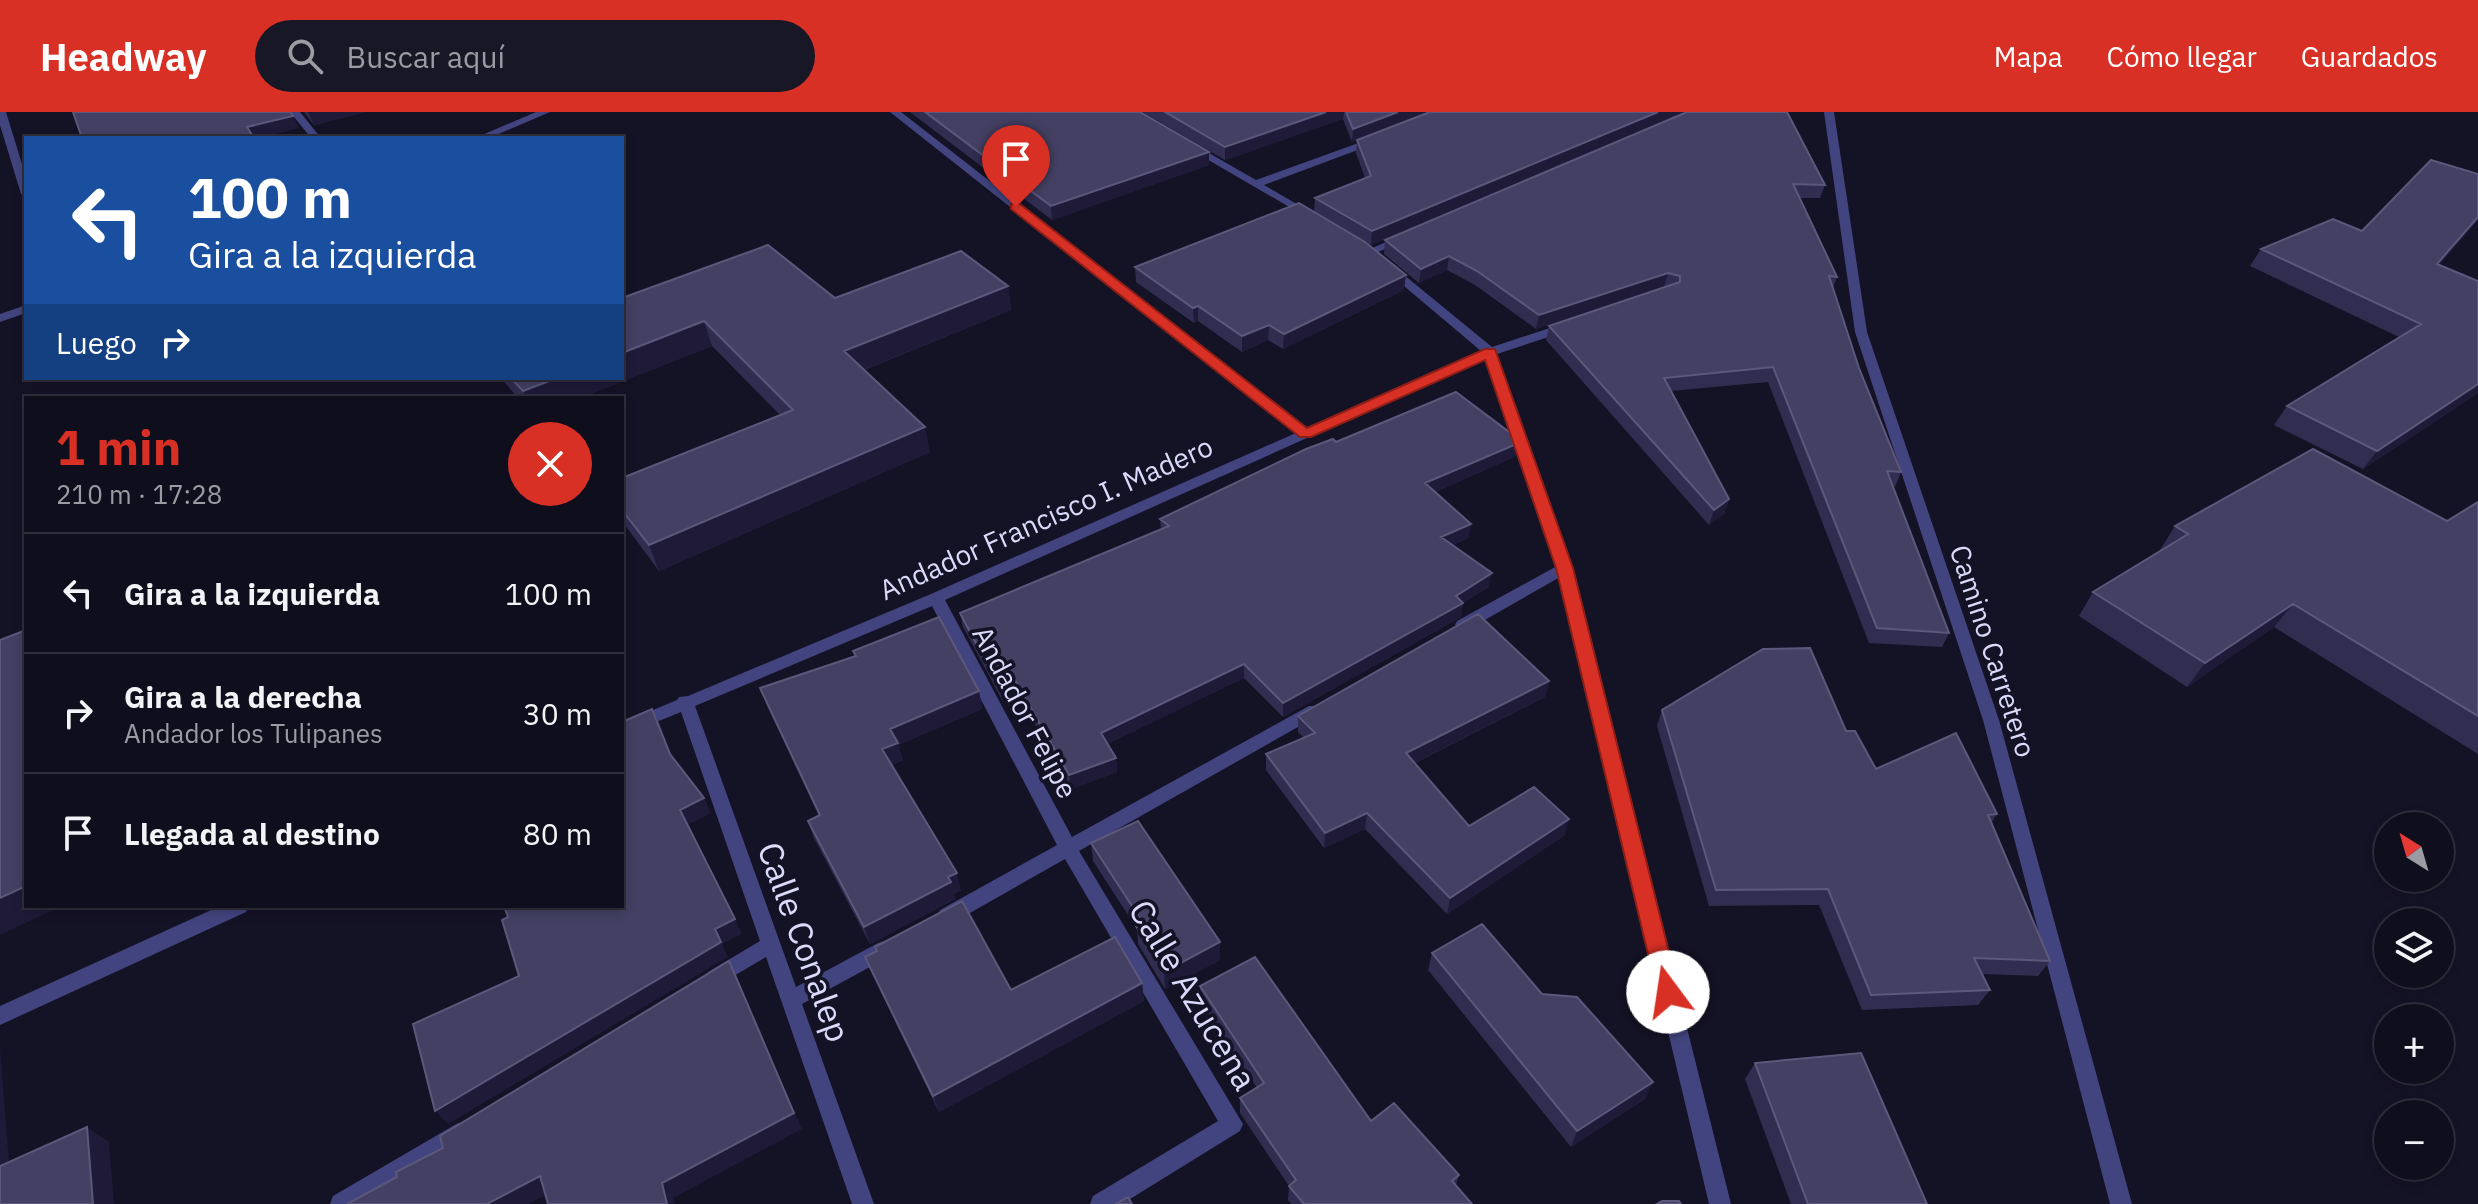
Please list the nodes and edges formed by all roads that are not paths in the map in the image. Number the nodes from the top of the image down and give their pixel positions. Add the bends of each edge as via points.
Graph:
1 (1, 112) edge
2 (295, 112) edge
3 (545, 112) edge
4 (895, 112) edge
5 (1829, 112) edge
6 (314, 136) edge
7 (485, 136) edge
8 (1383, 137) edge
9 (1181, 141) edge
10 (1256, 184) junction
11 (24, 187) edge
12 (1319, 222) edge
13 (1411, 234) edge
14 (24, 310) edge
15 (0, 318) edge
16 (1579, 323) edge
17 (1490, 352) junction
18 (1306, 434) junction
19 (1565, 568) junction
20 (936, 598) junction
21 (1441, 638) edge
22 (685, 701) junction
23 (1331, 701) edge
24 (624, 729) edge
25 (1069, 850) junction
26 (235, 908) edge
27 (930, 925) edge
28 (902, 940) edge
29 (771, 944) junction
30 (691, 993) edge
31 (791, 1000) junction
32 (0, 1016) edge
33 (476, 1123) edge
34 (341, 1204) edge
35 (863, 1204) edge
36 (1101, 1204) edge
37 (1720, 1204) edge
38 (2121, 1204) edge

1 - 11 street
2 - 6 street
3 - 7 street
4 - 18 street
5 - 38 street, Camino Carretero via 1861,332 1991,720
8 - 10 street
9 - 10 street
10 - 12 street
13 - 17 street via 1363,248
14 - 15 street
16 - 17 street, Andador Francisco I. Madero
17 - 18 street, Andador Francisco I. Madero
17 - 19 street
18 - 20 street, Andador Francisco I. Madero
19 - 21 street
19 - 37 street
20 - 22 street, Andador Francisco I. Madero
20 - 25 street, Andador Felipe
22 - 24 street, Andador Francisco I. Madero
22 - 29 street, Calle Conalep
23 - 25 street
25 - 27 street
25 - 36 street, Calle Azucena via 1232,1124
26 - 32 street
28 - 31 street
29 - 30 street
29 - 31 street, Calle Conalep
31 - 35 street, Calle Conalep
33 - 34 street

